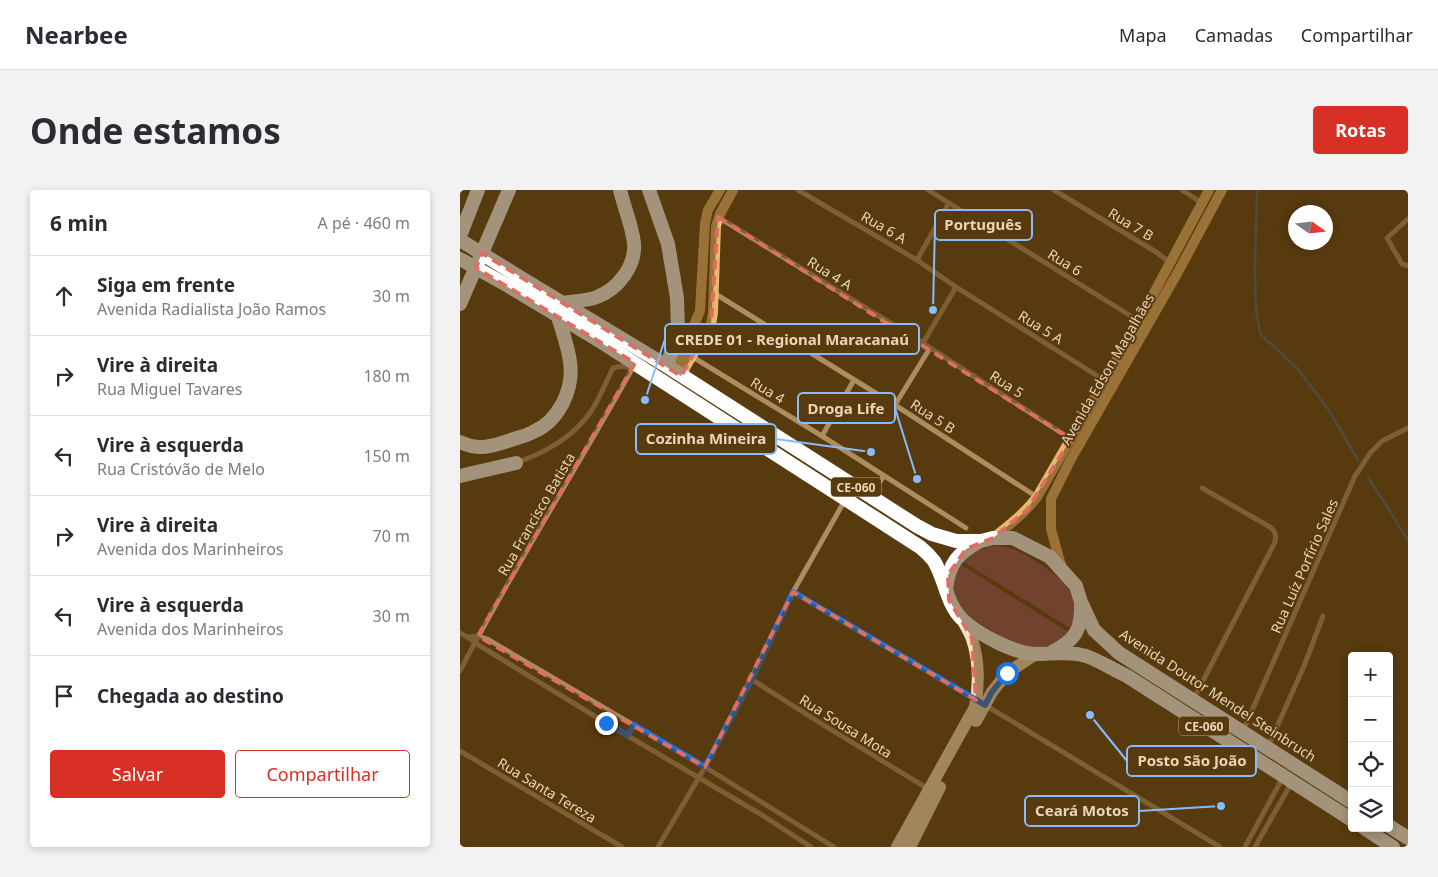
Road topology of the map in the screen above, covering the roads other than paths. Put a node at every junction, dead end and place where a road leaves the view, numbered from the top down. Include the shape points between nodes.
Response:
1 (478, 190) edge
2 (509, 190) edge
3 (620, 190) edge
4 (648, 190) edge
5 (720, 190) edge
6 (733, 190) edge
7 (798, 190) edge
8 (928, 190) edge
9 (1054, 190) edge
10 (1182, 190) edge
11 (1209, 190) edge
12 (1222, 190) edge
13 (949, 203) junction
14 (1202, 203) junction
15 (718, 217) junction
16 (1408, 218) edge
17 (460, 236) edge
18 (460, 240) edge
19 (460, 258) edge
20 (917, 260) junction
21 (1169, 262) junction
22 (1408, 266) edge
23 (1178, 272) junction
24 (514, 282) junction
25 (956, 287) junction
26 (714, 293) junction
27 (460, 304) edge
28 (560, 309) junction
29 (1139, 321) junction
30 (923, 343) junction
31 (930, 348) junction
32 (688, 354) junction
33 (630, 368) junction
34 (669, 368) junction
35 (686, 379) junction
36 (854, 380) junction
37 (1109, 382) junction
38 (676, 390) junction
39 (895, 405) junction
40 (1408, 428) edge
41 (822, 436) junction
42 (1071, 439) junction
43 (460, 442) edge
44 (516, 463) joint
45 (460, 476) edge
46 (883, 477) junction
47 (1202, 488) dead end
48 (870, 496) junction
49 (1036, 497) junction
50 (846, 499) junction
51 (966, 528) dead end
52 (987, 539) junction
53 (1062, 570) junction
54 (946, 589) junction
55 (793, 592) junction
56 (1081, 602) junction
57 (1323, 616) dead end
58 (962, 619) junction
59 (460, 633) edge
60 (478, 636) junction
61 (469, 637) junction
62 (474, 644) junction
63 (1043, 654) junction
64 (460, 671) edge
65 (752, 679) junction
66 (1194, 700) junction
67 (981, 703) junction
68 (634, 725) junction
69 (1243, 732) junction
70 (628, 735) junction
71 (1268, 748) junction
72 (460, 752) edge
73 (705, 767) junction
74 (698, 778) junction
75 (1288, 779) junction
76 (930, 790) junction
77 (1348, 799) edge
78 (767, 806) junction
79 (762, 815) junction
80 (1348, 817) edge
81 (1393, 829) edge
82 (1370, 832) edge
83 (1408, 838) edge
84 (622, 847) edge
85 (658, 847) edge
86 (811, 847) edge
87 (834, 847) edge
88 (897, 847) edge
89 (910, 847) edge
90 (1220, 847) edge
91 (1245, 847) edge
92 (1256, 847) edge
93 (1393, 847) edge

1 - 17 highway
2 - 27 highway
3 - 28 highway via 634,242 627,270 614,287 602,295
4 - 34 highway via 668,244 677,298 678,330
5 - 32 street via 708,210 705,223 699,317
6 - 15 street
7 - 20 street, Rua 6 A
8 - 13 street, Rua 6
9 - 21 street, Rua 7 B
10 - 14 street
11 - 14 street, Avenida Edson Magalhães
12 - 23 street, Avenida Edson Magalhães
13 - 20 street
13 - 29 street, Rua 6
14 - 21 street, Avenida Edson Magalhães
15 - 26 street
15 - 30 street, Rua 4 A
16 - 22 street via 1388,235 1387,240 1402,264
18 - 24 highway, CE-060, bridge
19 - 24 highway, CE-060, bridge
20 - 25 street, Rua 6 A
21 - 23 street
21 - 29 street, Avenida Edson Magalhães
23 - 37 street, Avenida Edson Magalhães
24 - 28 highway, CE-060
25 - 30 street
25 - 37 street, Rua 5 A
26 - 32 street via 710,324
26 - 36 street, Rua 5 B
28 - 34 highway, CE-060
28 - 38 highway, CE-060
28 - 43 highway via 571,373 568,391 555,415 534,432 488,448
29 - 37 street, Avenida Edson Magalhães
30 - 31 street, Rua 4 A
31 - 39 street
31 - 42 street, Rua 5
32 - 34 street
32 - 35 street via 684,371
32 - 41 street, Rua 4
33 - 38 street via 670,392
33 - 44 street via 613,368 593,408 572,433 553,447
33 - 60 street, Rua Francisco Batista via 594,437
34 - 35 highway, CE-060
35 - 48 highway, CE-060
36 - 39 street, Rua 5 B
36 - 41 street
37 - 42 street, Avenida Edson Magalhães
37 - 53 street, Avenida Edson Magalhães via 1051,500 1051,529
38 - 50 highway, CE-060
39 - 49 street, Rua 5 B
40 - 69 street, Rua Luíz Porfírio Sales via 1382,441 1355,476
41 - 46 street, Rua 4
42 - 49 street, Avenida Edson Magalhães
44 - 45 highway
46 - 48 street
46 - 51 street, Rua 4
47 - 66 street via 1270,527 1276,536
48 - 52 highway, CE-060 via 932,534 956,541
49 - 52 street, Avenida Edson Magalhães via 1014,522
50 - 54 highway, CE-060 via 920,547 933,560
50 - 55 street
52 - 53 highway, CE-060 via 1013,538 1050,557
52 - 54 highway via 966,549 956,559 948,575
53 - 56 highway, CE-060 via 1076,586
54 - 58 highway, CE-060 via 949,600
55 - 65 street
55 - 67 street
56 - 63 highway via 1081,621 1076,635 1070,642
56 - 66 highway, Avenida Doutor Mendel Steinbruch / CE-060 via 1094,630 1107,643
57 - 71 street
58 - 63 highway, CE-060 via 1015,651
58 - 67 main road via 972,638
59 - 61 street
60 - 61 street
60 - 62 street, Rua Francisco Batista
60 - 68 street
61 - 62 street
62 - 64 street, Rua Francisco Batista
62 - 70 street
63 - 67 main road via 1007,673
63 - 75 highway, CE-060 via 1086,656 1119,672
65 - 73 street
65 - 76 street, Rua Sousa Mota
66 - 69 highway, Avenida Doutor Mendel Steinbruch / CE-060
67 - 76 main road
67 - 89 main road
67 - 90 street
68 - 70 street
68 - 73 street
69 - 71 highway, Avenida Doutor Mendel Steinbruch / CE-060
70 - 74 street
71 - 77 highway, Avenida Doutor Mendel Steinbruch / CE-060
72 - 84 street, Rua Santa Tereza
73 - 74 street
73 - 78 street
74 - 79 street
74 - 85 street
75 - 80 highway, CE-060
75 - 91 street
75 - 92 street
76 - 88 main road
78 - 79 street
78 - 87 street
79 - 86 street
81 - 83 highway
82 - 93 highway

